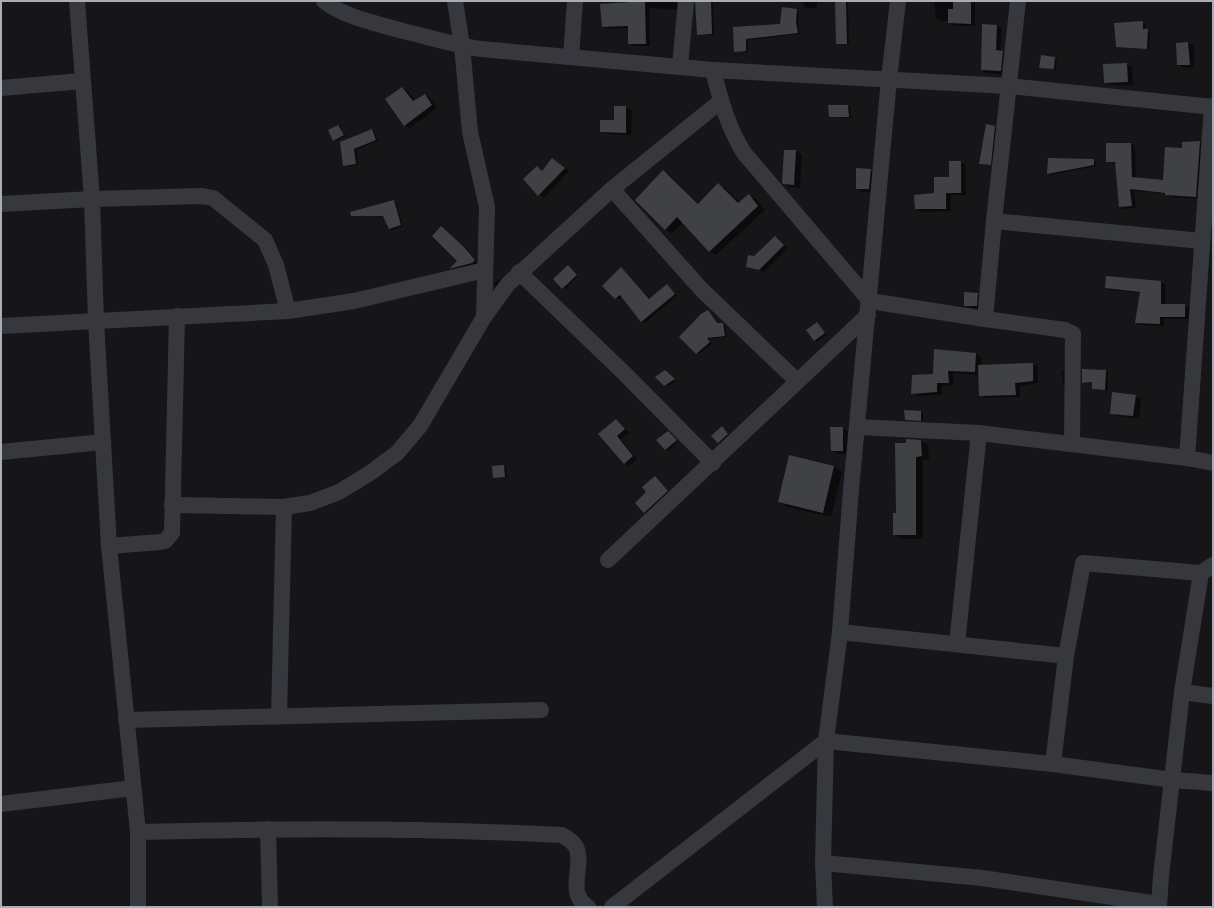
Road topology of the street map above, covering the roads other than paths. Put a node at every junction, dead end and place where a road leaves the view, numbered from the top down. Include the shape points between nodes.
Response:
1 (77, 1) edge
2 (324, 1) edge
3 (455, 1) edge
4 (575, 1) edge
5 (686, 1) edge
6 (898, 1) edge
7 (1018, 1) edge
8 (462, 46) junction
9 (571, 57) junction
10 (680, 66) junction
11 (712, 70) junction
12 (889, 79) junction
13 (82, 81) junction
14 (1009, 86) junction
15 (1, 88) edge
16 (721, 101) junction
17 (1212, 106) edge
18 (612, 189) junction
19 (92, 199) junction
20 (1, 204) edge
21 (994, 221) junction
22 (1202, 241) junction
23 (485, 270) junction
24 (519, 272) junction
25 (1206, 296) edge
26 (869, 308) junction
27 (288, 311) junction
28 (177, 316) junction
29 (484, 317) junction
30 (985, 319) junction
31 (96, 321) junction
32 (1, 326) edge
33 (797, 381) junction
34 (857, 427) junction
35 (979, 433) junction
36 (103, 442) junction
37 (1072, 444) junction
38 (1, 452) edge
39 (1187, 458) junction
40 (713, 462) junction
41 (1213, 463) edge
42 (172, 505) junction
43 (284, 507) junction
44 (109, 546) junction
45 (608, 560) dead end
46 (1207, 569) edge
47 (840, 632) junction
48 (957, 644) junction
49 (1066, 656) junction
50 (1182, 692) junction
51 (1213, 696) edge
52 (541, 710) dead end
53 (279, 716) junction
54 (126, 720) junction
55 (826, 741) junction
56 (1053, 764) junction
57 (1173, 780) junction
58 (1213, 783) edge
59 (133, 788) junction
60 (1, 804) edge
61 (268, 829) junction
62 (138, 832) junction
63 (823, 863) junction
64 (137, 905) edge
65 (1159, 906) edge
66 (270, 907) edge
67 (588, 907) edge
68 (612, 907) edge
69 (825, 907) edge

1 - 13 street
2 - 8 street via 366,20
3 - 8 street
4 - 9 street
5 - 10 street
6 - 12 street
7 - 14 street
8 - 9 street
8 - 23 street via 470,132 487,207
9 - 10 street
10 - 11 street
11 - 12 street
11 - 16 street
12 - 14 street
12 - 26 street
13 - 15 street
13 - 19 street
14 - 17 street
14 - 21 street
16 - 18 street
16 - 26 street via 744,153
17 - 22 street
18 - 24 street
18 - 33 street via 701,289
19 - 20 street
19 - 27 street via 202,196 213,198 265,240 276,265
19 - 31 street
21 - 22 street
21 - 30 street
22 - 25 street
23 - 27 street via 354,301
23 - 29 street
24 - 29 street via 496,298
24 - 40 street
25 - 39 street
26 - 30 street
26 - 33 street
26 - 34 street
27 - 28 street
28 - 31 street
28 - 42 street
29 - 43 street via 420,426 397,453 370,474 339,492 310,503
30 - 37 street via 1065,330 1073,334
31 - 32 street
31 - 36 street
33 - 40 street
34 - 35 street
34 - 47 street
35 - 37 street
35 - 48 street
36 - 38 street
36 - 44 street
37 - 39 street
39 - 41 street
40 - 45 street
42 - 43 street
42 - 44 street via 172,533 165,541
43 - 53 street
44 - 54 street
46 - 49 street via 1083,563
46 - 50 street
47 - 48 street
47 - 55 street
48 - 49 street
49 - 56 street
50 - 51 street
50 - 57 street
52 - 53 street
53 - 54 street
54 - 59 street
55 - 56 street
55 - 63 street
55 - 68 street
56 - 57 street
57 - 58 street
57 - 65 street
59 - 60 street
59 - 62 street
61 - 62 street
61 - 66 street
61 - 67 street via 562,835 570,840 577,851 577,892 580,900
62 - 64 street
63 - 65 street via 982,878
63 - 69 street

